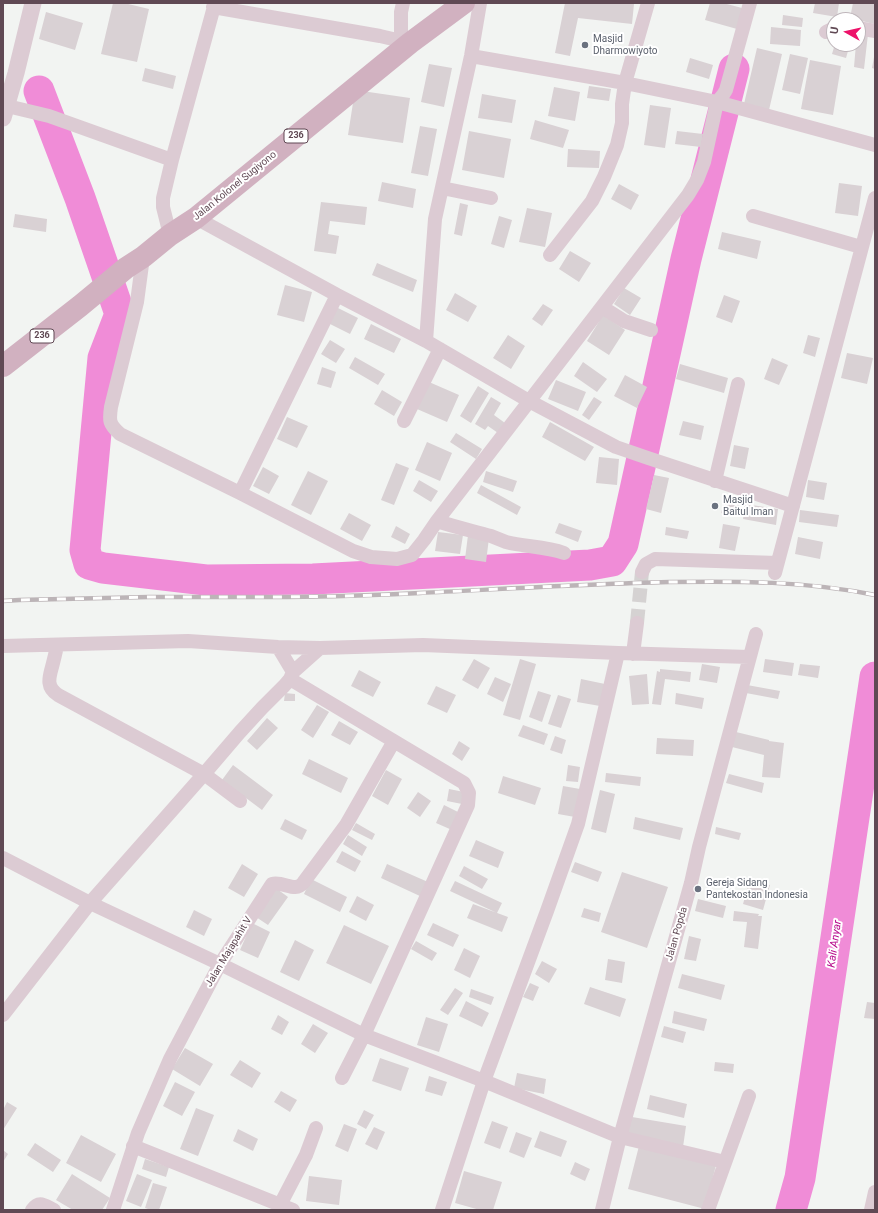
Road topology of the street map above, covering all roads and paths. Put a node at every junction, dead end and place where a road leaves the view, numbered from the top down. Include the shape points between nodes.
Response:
1 (33, 3) edge
2 (403, 3) edge
3 (464, 3) edge
4 (480, 3) edge
5 (648, 3) edge
6 (750, 3) edge
7 (214, 5) edge
8 (406, 42) junction
9 (471, 56) junction
10 (625, 83) junction
11 (720, 103) junction
12 (4, 110) edge
13 (875, 145) edge
14 (172, 160) junction
15 (442, 188) junction
16 (491, 198) dead end
17 (875, 198) edge
18 (752, 216) dead end
19 (196, 218) junction
20 (168, 228) junction
21 (861, 246) junction
22 (550, 255) dead end
23 (134, 262) junction
24 (337, 295) junction
25 (602, 307) junction
26 (651, 330) dead end
27 (426, 341) junction
28 (440, 349) junction
29 (3, 366) edge
30 (738, 384) dead end
31 (529, 401) junction
32 (404, 421) dead end
33 (715, 481) junction
34 (240, 493) junction
35 (793, 506) junction
36 (436, 521) junction
37 (564, 553) dead end
38 (642, 572) tunnel mouth
39 (637, 622) tunnel mouth
40 (756, 634) dead end
41 (57, 645) junction
42 (3, 646) edge
43 (278, 647) junction
44 (320, 648) junction
45 (618, 653) junction
46 (633, 654) junction
47 (749, 657) junction
48 (291, 675) junction
49 (394, 741) junction
50 (204, 774) junction
51 (240, 801) dead end
52 (3, 858) edge
53 (90, 902) junction
54 (220, 964) junction
55 (3, 1015) edge
56 (364, 1035) junction
57 (342, 1078) dead end
58 (484, 1081) junction
59 (749, 1096) dead end
60 (316, 1128) dead end
61 (620, 1137) junction
62 (134, 1146) junction
63 (725, 1162) junction
64 (875, 1192) edge
65 (284, 1208) edge
66 (32, 1210) edge
67 (54, 1210) edge
68 (113, 1210) edge
69 (442, 1210) edge
70 (602, 1210) edge
71 (708, 1210) edge
72 (871, 1210) edge

1 - 12 street
2 - 8 street via 401,12
3 - 8 main road, Jalan Kolonel Sugiyono / 236
4 - 9 street
5 - 10 street
6 - 11 street via 726,90
7 - 8 street
7 - 14 street
8 - 19 main road, Jalan Kolonel Sugiyono / 236
9 - 10 street
9 - 15 street
10 - 11 street
10 - 22 street via 622,123 617,145 604,176 592,201
11 - 13 street
11 - 25 street via 697,180
12 - 14 street via 49,116
14 - 20 street via 163,198
15 - 16 street
15 - 27 street via 433,232
17 - 21 street
18 - 21 street
19 - 20 main road, Jalan Kolonel Sugiyono / 236
19 - 24 street
20 - 23 main road, Jalan Kolonel Sugiyono / 236
21 - 35 street
23 - 29 main road, Jalan Kolonel Sugiyono / 236
23 - 34 street via 138,302 111,407 110,422 120,434
24 - 27 street
24 - 34 street
25 - 26 street via 629,323
25 - 31 street
27 - 28 street
28 - 31 street
28 - 32 street
30 - 33 street
31 - 33 street via 627,451
31 - 36 street
33 - 35 street
34 - 36 street via 353,551 371,557 397,559 412,555
35 - 38 street via 776,568 655,559 646,564
36 - 37 street via 505,542 543,547
39 - 46 street
40 - 47 street, Jalan Popda
41 - 42 street
41 - 43 street via 188,642
41 - 50 street via 49,679 53,692
43 - 44 street
43 - 48 street
44 - 45 street via 423,645
44 - 48 street
45 - 46 street
45 - 58 street via 578,824
46 - 47 street
47 - 61 street, Jalan Popda via 691,883
48 - 49 street
48 - 50 street via 284,686
49 - 54 street, Jalan Majapahit V via 346,825 301,886 298,888 282,883 272,884
49 - 56 street via 464,783 469,793 468,805
50 - 51 street
50 - 53 street
52 - 53 street
53 - 54 street
53 - 55 street
54 - 56 street
54 - 62 street, Jalan Majapahit V via 170,1059
56 - 57 street
56 - 58 street
58 - 61 street
58 - 69 street
59 - 63 street
60 - 65 street
61 - 63 street
61 - 70 street, Jalan Popda
62 - 65 street
62 - 68 street, Jalan Majapahit V
63 - 71 street
64 - 72 street
66 - 67 street via 39,1204

